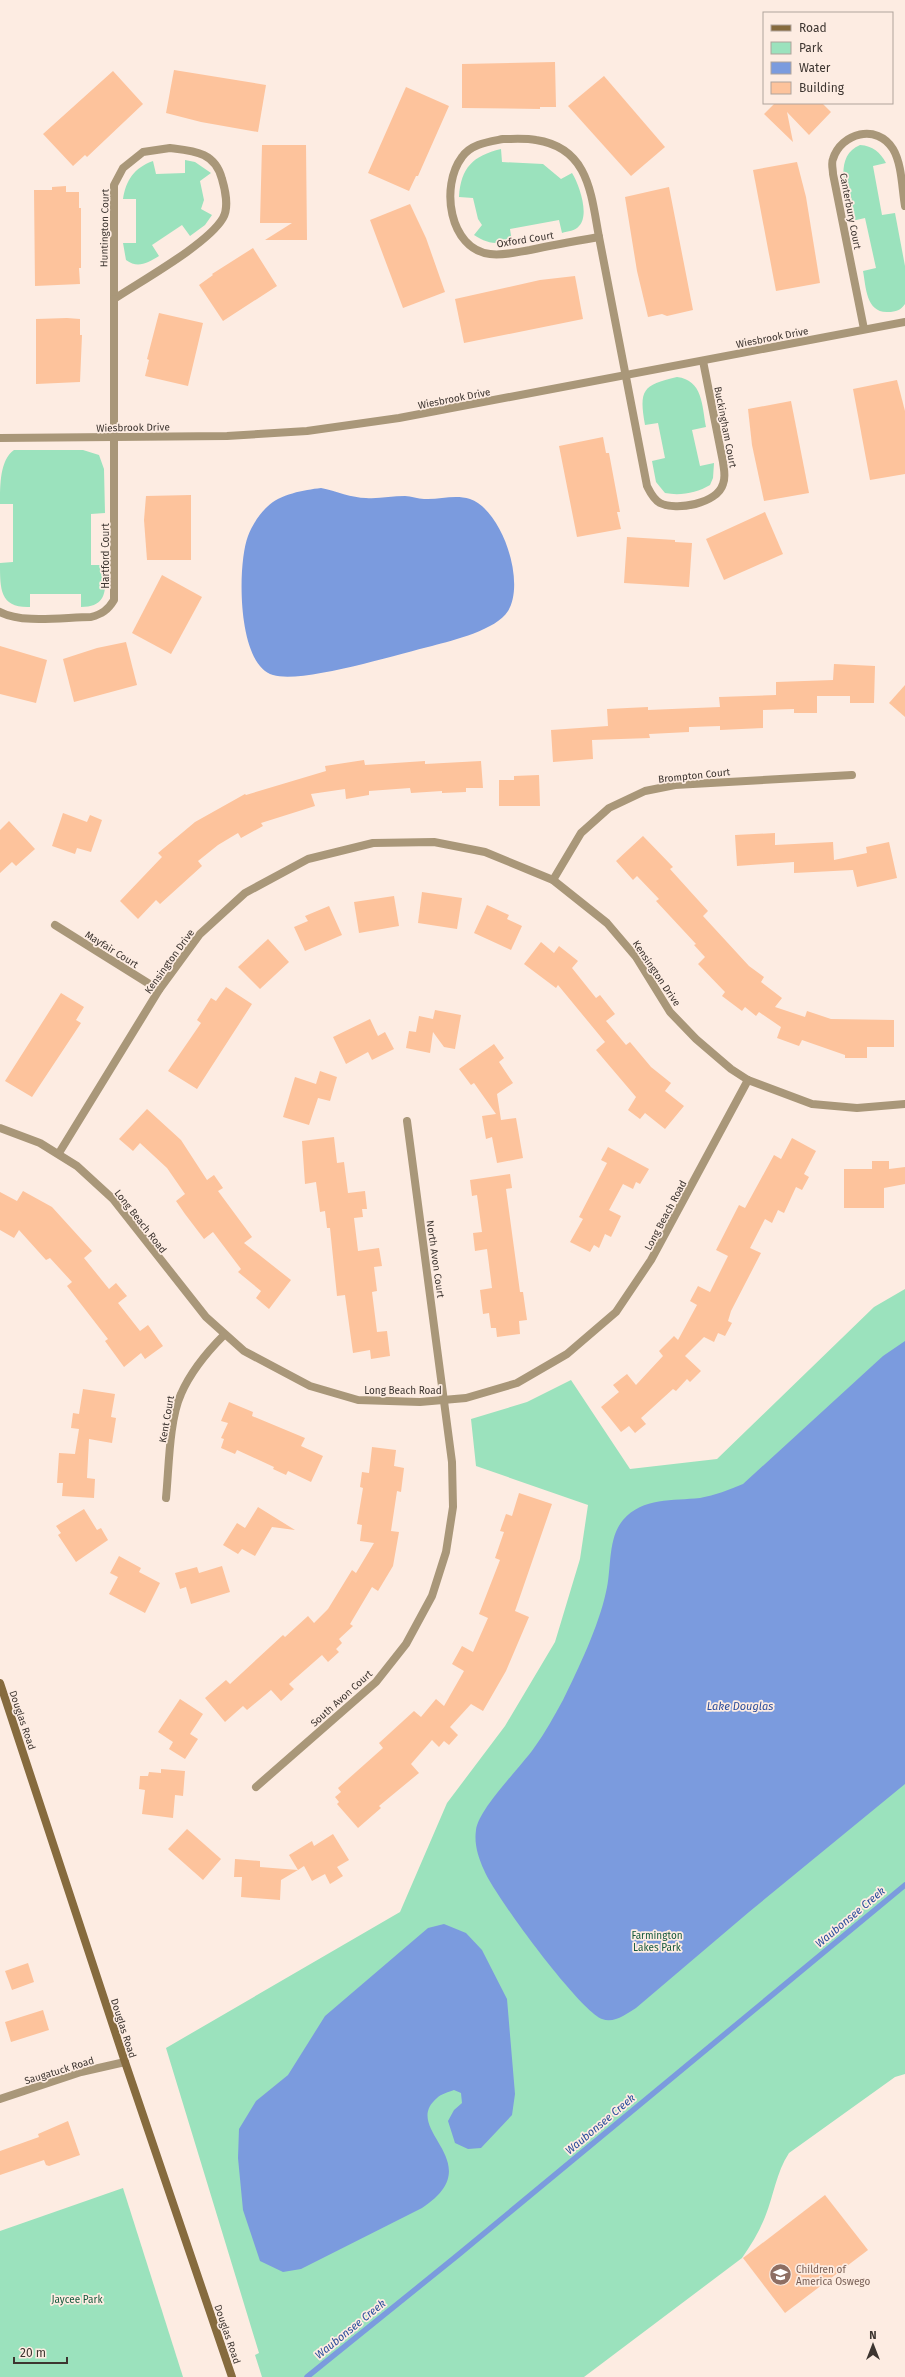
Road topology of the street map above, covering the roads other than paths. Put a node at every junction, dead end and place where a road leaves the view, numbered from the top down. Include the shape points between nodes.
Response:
1 (905, 206) edge
2 (599, 237) junction
3 (114, 300) junction
4 (905, 322) edge
5 (864, 329) junction
6 (704, 360) junction
7 (626, 376) junction
8 (114, 437) junction
9 (0, 438) edge
10 (0, 612) edge
11 (852, 775) dead end
12 (553, 880) junction
13 (55, 925) dead end
14 (159, 990) junction
15 (748, 1080) junction
16 (905, 1104) edge
17 (408, 1121) dead end
18 (0, 1128) edge
19 (59, 1153) junction
20 (224, 1335) junction
21 (445, 1400) junction
22 (166, 1498) dead end
23 (0, 1683) edge
24 (256, 1787) dead end
25 (125, 2062) junction
26 (0, 2099) edge
27 (232, 2377) edge

1 - 5 street, Canterbury Court via 892,149 884,140 872,134 858,134 846,138 832,161 833,174
2 - 2 street, Oxford Court via 589,185 583,169 570,155 554,144 536,140 502,139 480,143 462,156 451,176 450,201 456,225 462,239 474,249 490,254 508,254
2 - 7 street, Oxford Court
3 - 3 street, Huntington Court via 209,236 224,216 226,191 219,166 198,151 170,148 143,152 123,168 114,185
3 - 8 street, Huntington Court
4 - 5 street, Wiesbrook Drive
5 - 6 street, Wiesbrook Drive
6 - 7 street, Wiesbrook Drive
6 - 7 street, Buckingham Court via 725,474 723,485 717,494 693,503 668,505 651,496
7 - 8 street, Wiesbrook Drive via 399,418 307,431 227,436
8 - 9 street, Wiesbrook Drive
8 - 10 street, Hartford Court via 115,590 114,600 109,609 91,617 21,618
11 - 12 street, Brompton Court via 683,784 645,791 609,808 581,833
12 - 14 street, Kensington Drive via 485,852 434,842 373,843 308,859 245,893 200,934
12 - 15 street, Kensington Drive via 607,923 636,957 670,1012 696,1039
13 - 14 street, Mayfair Court
14 - 19 street, Kensington Drive
15 - 16 street, Kensington Drive via 812,1104 857,1108
15 - 21 street, Long Beach Road via 651,1260 616,1312 567,1354 517,1383 466,1398
17 - 21 street, North Avon Court
18 - 19 street, Long Beach Road
19 - 20 street, Long Beach Road via 113,1199 182,1289
20 - 21 street, Long Beach Road via 244,1351 310,1386 358,1400
20 - 22 street, Kent Court via 192,1372 180,1396 174,1422
21 - 24 street, South Avon Court via 452,1462 453,1507 446,1552 432,1596 406,1644 376,1682
23 - 25 street, Douglas Road
25 - 26 street, Saugatuck Road via 81,2072
25 - 27 street, Douglas Road

